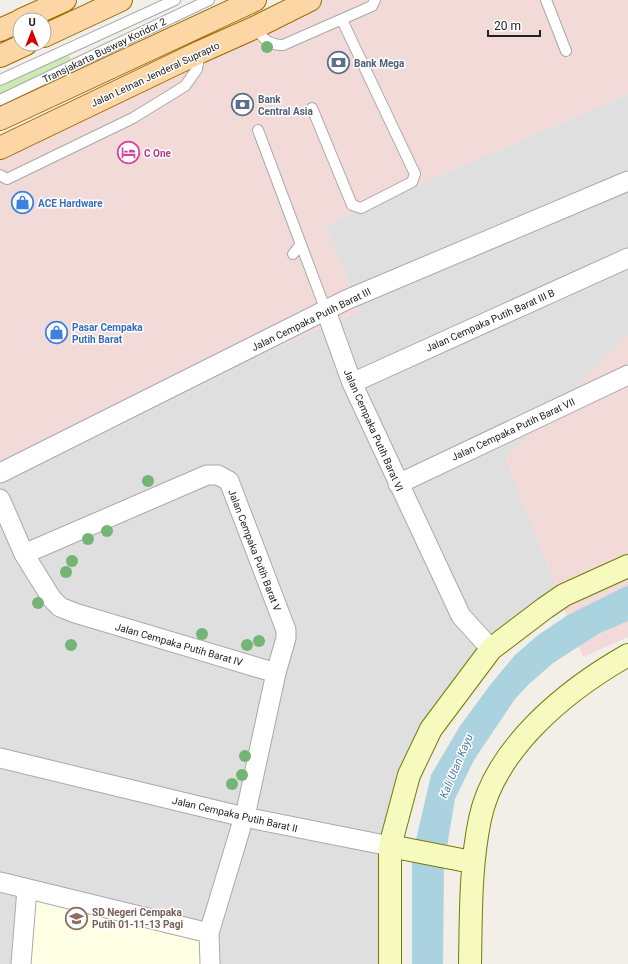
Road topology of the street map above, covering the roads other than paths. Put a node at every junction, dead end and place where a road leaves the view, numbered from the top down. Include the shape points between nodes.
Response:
1 (65, 0) edge
2 (121, 0) edge
3 (175, 0) edge
4 (209, 0) edge
5 (256, 0) edge
6 (375, 0) edge
7 (546, 0) edge
8 (308, 1) edge
9 (39, 12) edge
10 (342, 20) junction
11 (12, 24) edge
12 (256, 27) junction
13 (0, 30) edge
14 (52, 32) edge
15 (12, 50) edge
16 (566, 51) dead end
17 (200, 52) junction
18 (0, 56) edge
19 (0, 80) edge
20 (0, 100) edge
21 (312, 108) dead end
22 (0, 119) edge
23 (258, 130) dead end
24 (0, 148) edge
25 (2, 178) edge
26 (628, 181) edge
27 (301, 244) junction
28 (293, 254) dead end
29 (628, 258) edge
30 (326, 311) junction
31 (628, 375) edge
32 (352, 383) junction
33 (0, 473) edge
34 (398, 484) junction
35 (0, 499) edge
36 (24, 554) junction
37 (628, 566) edge
38 (491, 649) junction
39 (628, 654) edge
40 (276, 673) junction
41 (0, 758) edge
42 (244, 817) junction
43 (395, 847) junction
44 (472, 862) junction
45 (0, 882) edge
46 (27, 889) junction
47 (209, 933) junction
48 (21, 964) edge
49 (210, 964) edge
50 (390, 964) edge
51 (470, 964) edge

1 - 9 main road
2 - 14 main road
3 - 19 lane, Transjakarta Busway Koridor 2
4 - 20 lane, Transjakarta Busway Koridor 2
5 - 22 main road
6 - 10 lane via 372,6
7 - 16 lane
8 - 12 main road, Jalan Letnan Jenderal Suprapto
10 - 12 lane via 283,45 271,45 265,41
10 - 21 lane via 415,174 412,182 361,208 352,206
11 - 13 main road
12 - 17 main road, Jalan Letnan Jenderal Suprapto
15 - 18 main road
17 - 24 main road, Jalan Letnan Jenderal Suprapto
17 - 25 lane via 197,70 185,86 133,118
23 - 27 lane, Jalan Cempaka Putih Barat VI
26 - 30 street, Jalan Cempaka Putih Barat III
27 - 28 lane
27 - 30 lane, Jalan Cempaka Putih Barat VI
29 - 32 street, Jalan Cempaka Putih Barat III B
30 - 32 street, Jalan Cempaka Putih Barat VI
30 - 33 street, Jalan Cempaka Putih Barat III
31 - 34 street, Jalan Cempaka Putih Barat VII
32 - 34 street, Jalan Cempaka Putih Barat VI
34 - 38 street, Jalan Cempaka Putih Barat VI via 461,616
35 - 36 street, Jalan Cempaka Putih Barat IV
36 - 40 street, Jalan Cempaka Putih Barat IV via 52,599 60,607
36 - 40 street, Jalan Cempaka Putih Barat V via 207,474 218,475 229,481 286,630
37 - 38 street via 564,595
38 - 43 street via 431,729 409,775
39 - 44 street via 605,667 569,694 517,745 490,789 480,817
40 - 42 street
41 - 42 street, Jalan Cempaka Putih Barat II
42 - 43 street, Jalan Cempaka Putih Barat II
42 - 47 street
43 - 44 street, Jalan Cempaka Putih Barat II
43 - 50 street
44 - 51 street
45 - 46 street
46 - 47 street
46 - 48 street
47 - 49 street

